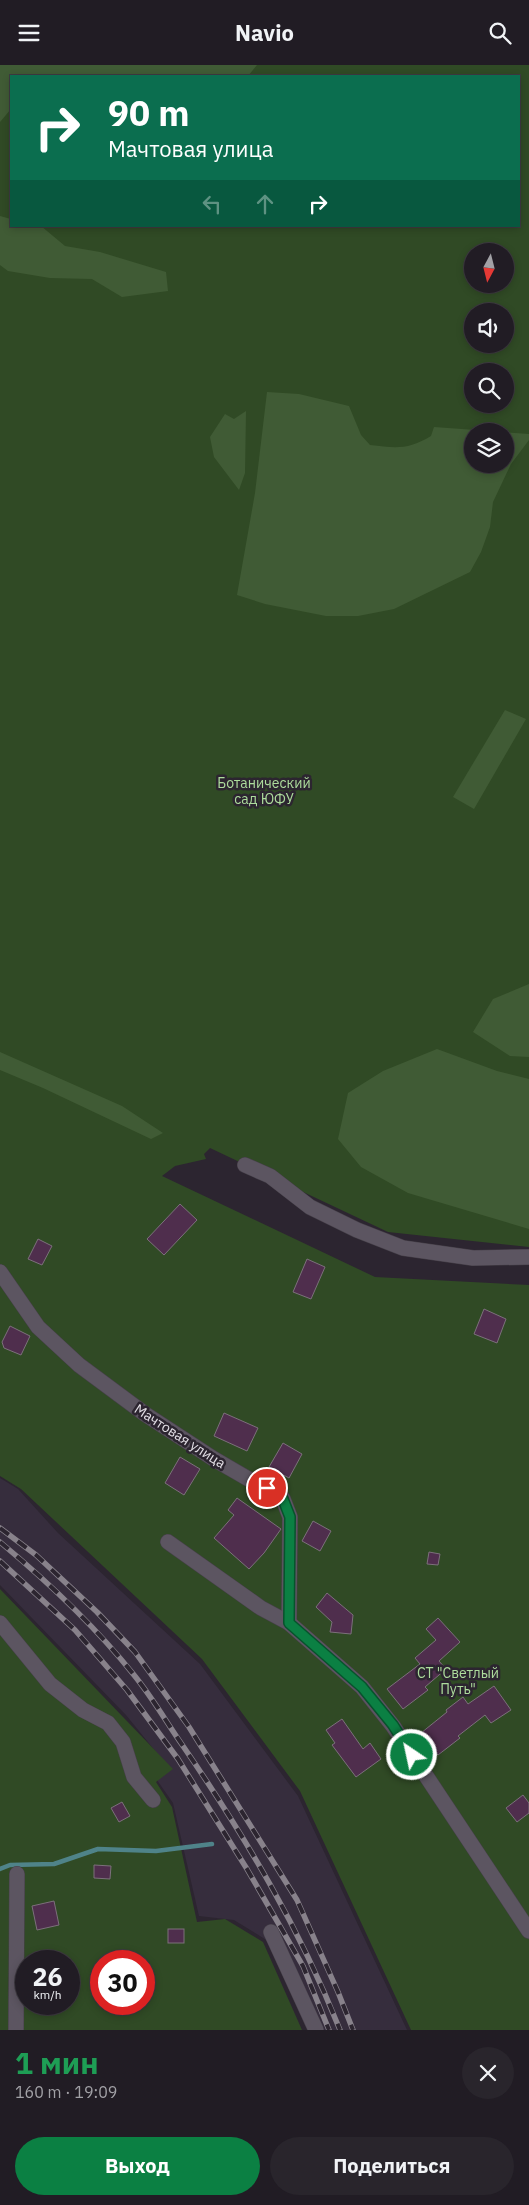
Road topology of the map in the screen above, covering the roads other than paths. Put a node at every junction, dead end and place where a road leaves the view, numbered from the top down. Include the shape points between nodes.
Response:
1 (245, 1165) dead end
2 (529, 1257) edge
3 (0, 1272) edge
4 (168, 1542) dead end
5 (289, 1623) junction
6 (2, 1628) edge
7 (152, 1800) dead end
8 (17, 1874) dead end
9 (529, 1931) edge
10 (271, 1932) dead end
11 (16, 2030) edge
12 (316, 2030) edge

1 - 2 street via 270,1176 310,1207 403,1248 473,1258
3 - 5 street, Мачтовая улица via 38,1327 79,1365 206,1455 283,1499 290,1517
4 - 5 street via 261,1608
5 - 9 street via 362,1687 393,1725
6 - 7 street via 50,1684 83,1710 108,1723 123,1742 134,1777
8 - 11 street
10 - 12 street

